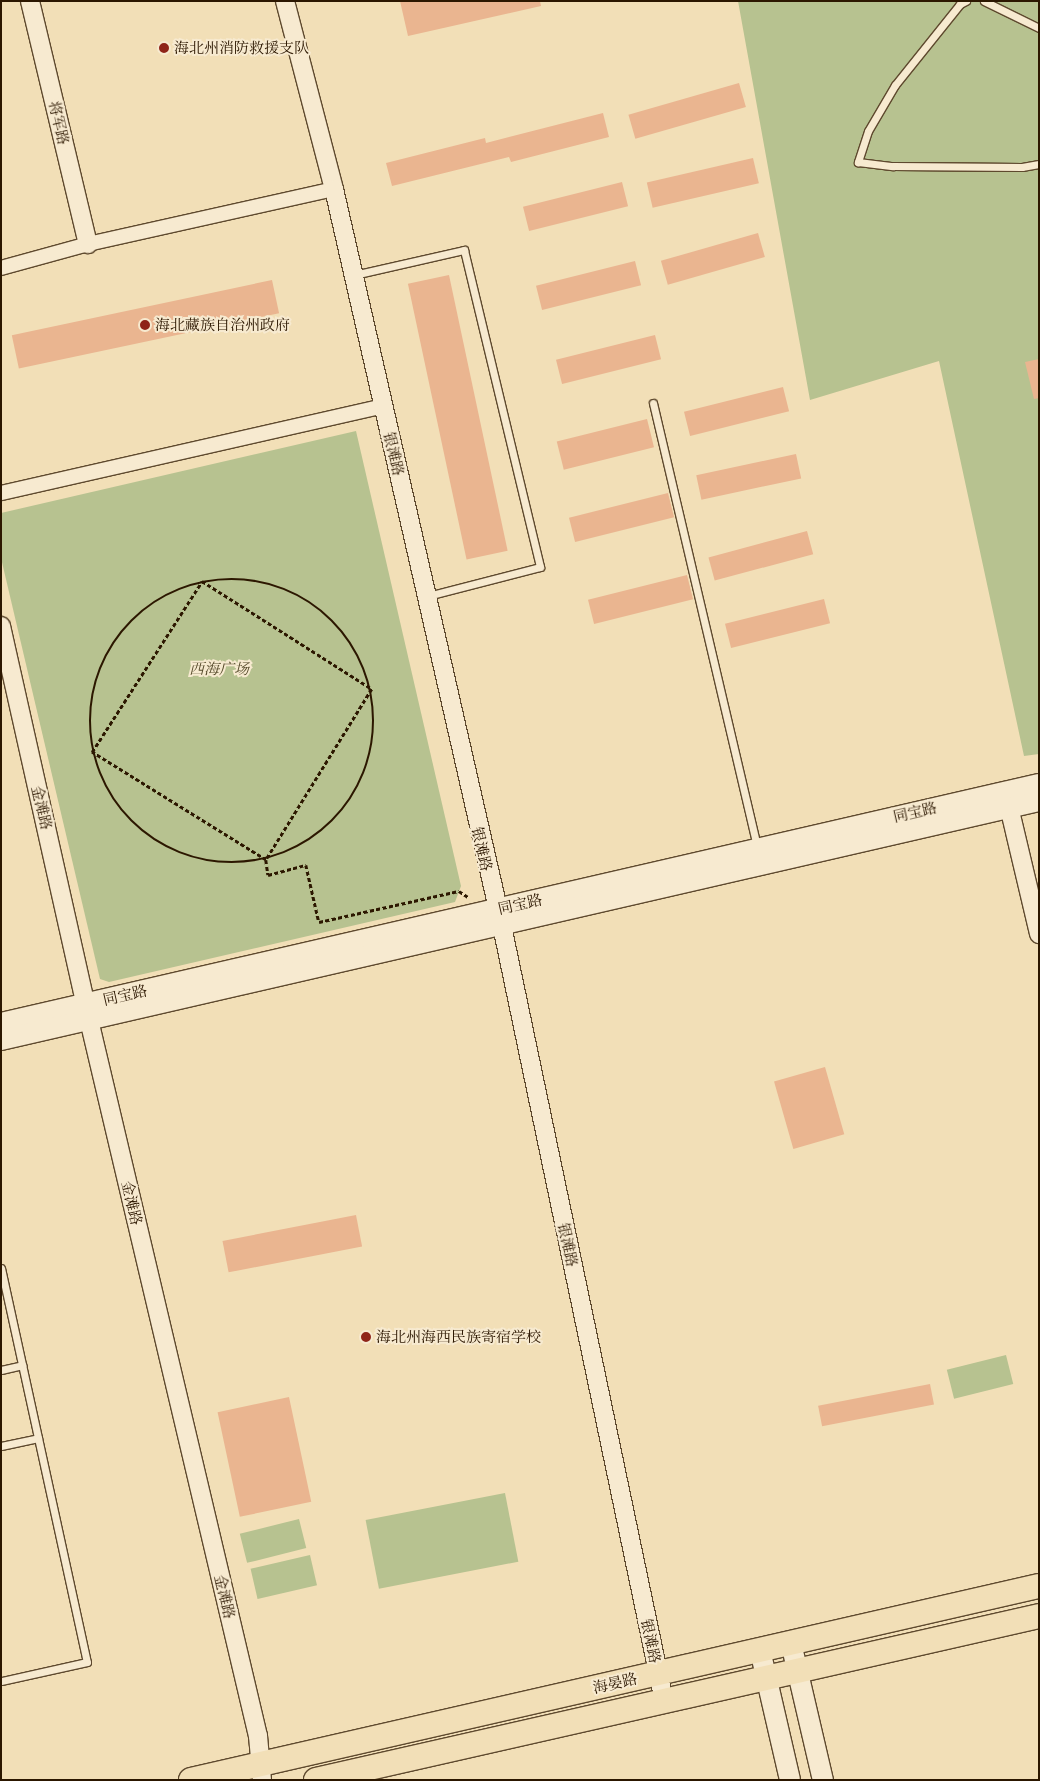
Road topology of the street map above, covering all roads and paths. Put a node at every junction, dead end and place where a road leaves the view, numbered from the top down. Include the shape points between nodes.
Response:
1 (30, 1) edge
2 (285, 1) edge
3 (966, 1) edge
4 (984, 1) edge
5 (1039, 28) edge
6 (1039, 164) edge
7 (334, 189) junction
8 (88, 244) junction
9 (1, 268) edge
10 (353, 275) junction
11 (653, 403) dead end
12 (383, 406) junction
13 (1, 493) edge
14 (202, 581) junction
15 (425, 596) junction
16 (1, 626) edge
17 (372, 689) junction
18 (92, 752) junction
19 (1039, 784) edge
20 (1008, 799) junction
21 (1039, 801) edge
22 (757, 849) junction
23 (266, 860) junction
24 (468, 897) dead end
25 (499, 918) junction
26 (1039, 934) edge
27 (87, 1012) junction
28 (1, 1024) edge
29 (1, 1040) edge
30 (1, 1268) edge
31 (22, 1365) junction
32 (1, 1370) edge
33 (38, 1438) junction
34 (1, 1446) edge
35 (1039, 1586) edge
36 (1039, 1616) edge
37 (791, 1643) junction
38 (760, 1650) junction
39 (798, 1670) junction
40 (658, 1673) junction
41 (766, 1678) junction
42 (1, 1681) edge
43 (664, 1701) junction
44 (261, 1772) edge
45 (191, 1780) edge
46 (316, 1780) edge
47 (790, 1780) edge
48 (823, 1780) edge

1 - 8 street, 将军路
2 - 7 street, 银滩路
3 - 6 lane via 960,4 895,86 868,131 858,162 903,166 1022,167
4 - 5 lane
7 - 8 street
7 - 10 street, 银滩路
8 - 9 street
10 - 12 street, 银滩路
10 - 15 lane via 464,250 540,567
11 - 22 lane
12 - 13 street
12 - 15 street, 银滩路
14 - 17 path
14 - 17 path via 246,578 290,590 327,613 356,648
14 - 18 path
14 - 18 path via 160,597 125,626 110,648 100,664 89,707
15 - 25 street, 银滩路
16 - 27 street, 金滩路
17 - 23 path
17 - 23 path via 375,733 364,776 341,814 307,843
18 - 23 path
18 - 23 path via 108,794 138,829 176,853 212,861
19 - 20 main road, 同宝路
20 - 21 main road, 同宝路
20 - 22 main road, 同宝路
20 - 25 main road, 同宝路
20 - 26 street
22 - 25 main road, 同宝路
23 - 24 path via 268,875 306,865 319,922 459,891
25 - 27 main road, 同宝路
25 - 40 street, 银滩路
27 - 28 main road, 同宝路
27 - 29 main road, 同宝路
27 - 44 street, 金滩路 via 258,1736
30 - 31 lane
31 - 32 lane
31 - 33 lane
33 - 34 lane
33 - 42 lane via 87,1662
35 - 37 highway, 海晏路
36 - 39 highway, 海晏路
37 - 38 highway, 海晏路
37 - 39 main road
38 - 40 highway, 海晏路
38 - 41 main road
39 - 41 highway, 海晏路
39 - 48 main road
40 - 43 street, 银滩路
40 - 44 highway, 海晏路
41 - 43 highway, 海晏路
41 - 47 main road
43 - 46 highway, 海晏路
44 - 45 highway, 海晏路

